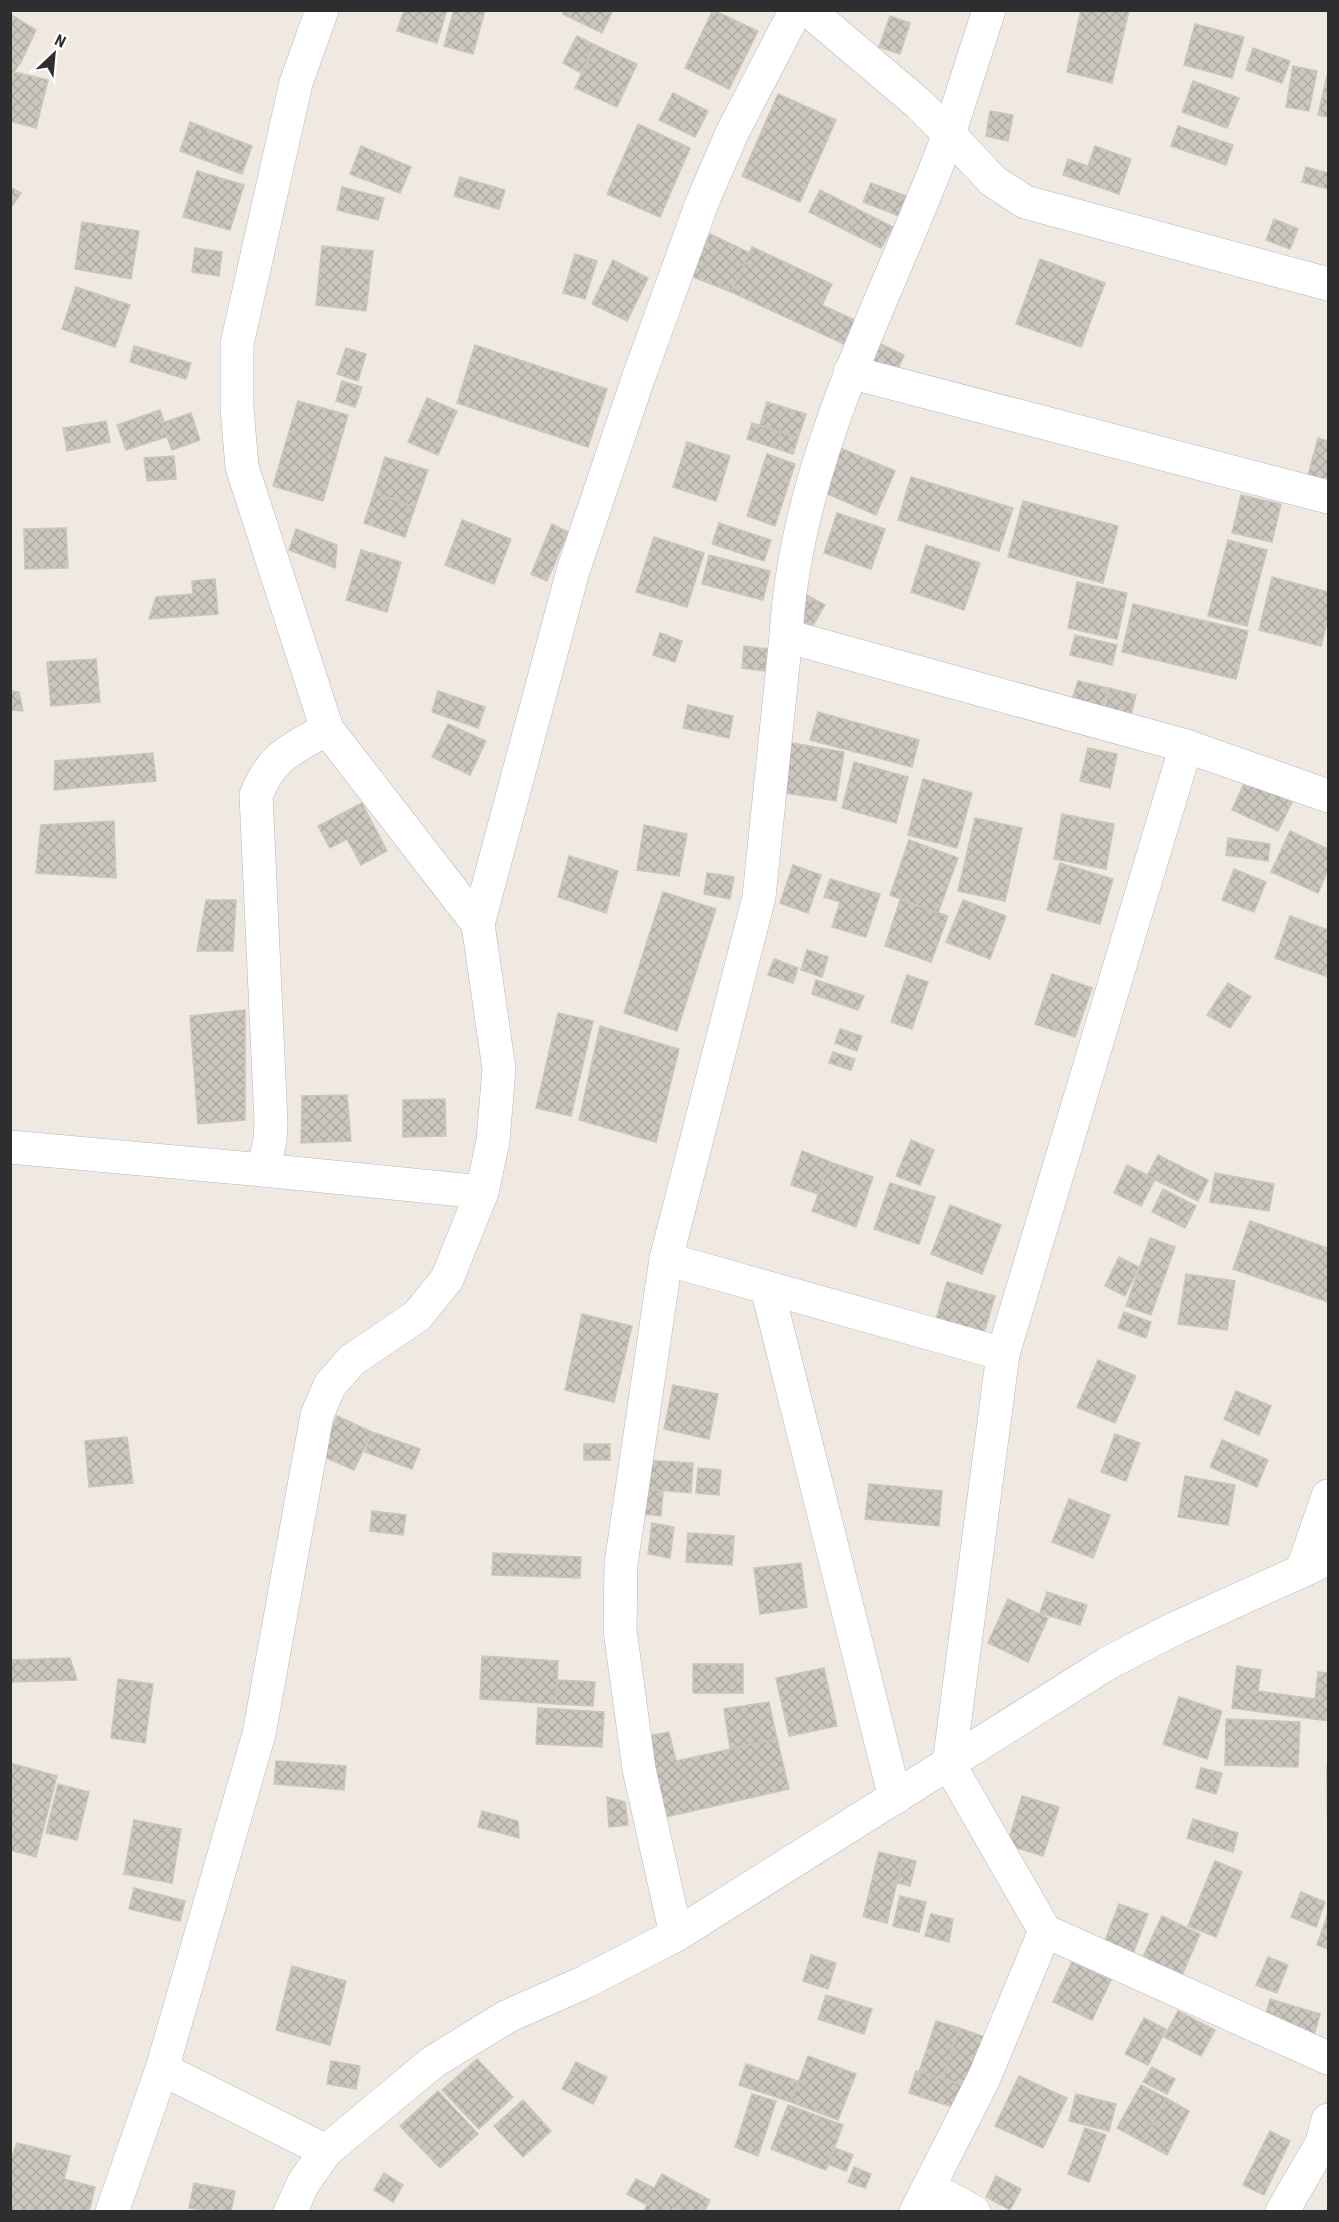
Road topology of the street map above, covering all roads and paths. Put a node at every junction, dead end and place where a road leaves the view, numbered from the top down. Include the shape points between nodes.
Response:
1 (322, 10) edge
2 (796, 10) edge
3 (808, 10) edge
4 (989, 10) edge
5 (949, 134) junction
6 (1329, 284) edge
7 (850, 372) junction
8 (1329, 497) edge
9 (786, 636) junction
10 (327, 729) junction
11 (1186, 746) junction
12 (1329, 796) edge
13 (478, 924) junction
14 (10, 1147) edge
15 (263, 1170) junction
16 (482, 1192) junction
17 (666, 1259) junction
18 (767, 1288) junction
19 (1003, 1354) junction
20 (1329, 1496) edge
21 (1315, 1565) edge
22 (949, 1764) junction
23 (895, 1798) junction
24 (1045, 1932) junction
25 (676, 1935) junction
26 (1329, 2058) edge
27 (162, 2069) junction
28 (1329, 2120) edge
29 (326, 2151) junction
30 (922, 2199) edge
31 (112, 2211) edge
32 (290, 2211) edge
33 (974, 2211) edge
34 (1282, 2211) edge

1 - 10 street via 296,83 237,344 237,408 242,467
2 - 13 street via 732,133 702,203 638,379 573,571
3 - 5 street via 920,104
4 - 5 street
5 - 6 street via 993,181 1025,202
5 - 7 street via 918,217
7 - 8 street
7 - 9 street via 805,512 790,585
9 - 11 street
9 - 17 street via 759,897
10 - 13 street
10 - 15 street via 278,758 266,771 256,795 271,1122
11 - 12 street
11 - 19 street
13 - 16 street via 499,1069 493,1141
14 - 15 street
15 - 16 street
16 - 27 street via 447,1279 417,1316 352,1360 330,1384 317,1416 259,1734
17 - 18 street
17 - 25 street via 621,1564 620,1630 639,1769
18 - 19 street
18 - 23 street
19 - 22 street
20 - 21 street
21 - 22 street via 1108,1663
22 - 23 street
22 - 24 street
23 - 25 street
24 - 26 street
24 - 30 street via 984,2078
25 - 29 street via 506,2018 442,2057
27 - 29 street
27 - 31 street
28 - 34 street via 1322,2143
29 - 32 street
30 - 33 street

